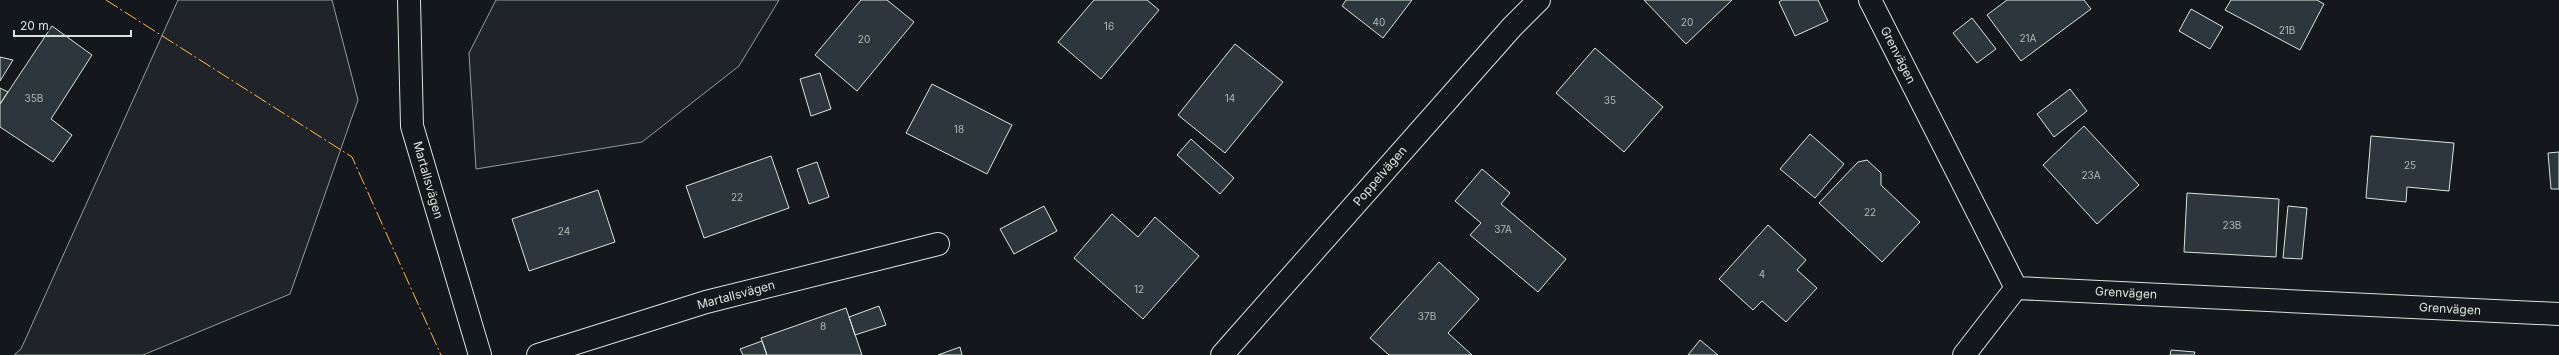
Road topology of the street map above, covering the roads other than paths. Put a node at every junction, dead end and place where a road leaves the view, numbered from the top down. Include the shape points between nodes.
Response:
1 (409, 0) edge
2 (1539, 0) edge
3 (1870, 0) edge
4 (938, 244) dead end
5 (2016, 288) junction
6 (2559, 314) edge
7 (480, 355) edge
8 (538, 355) edge
9 (1222, 355) edge
10 (1964, 355) edge

1 - 7 street, Martallsvägen via 412,126
2 - 9 street, Poppelvägen via 1512,27
3 - 5 street, Grenvägen
4 - 8 street, Martallsvägen via 706,302
5 - 6 street, Grenvägen
5 - 10 street

